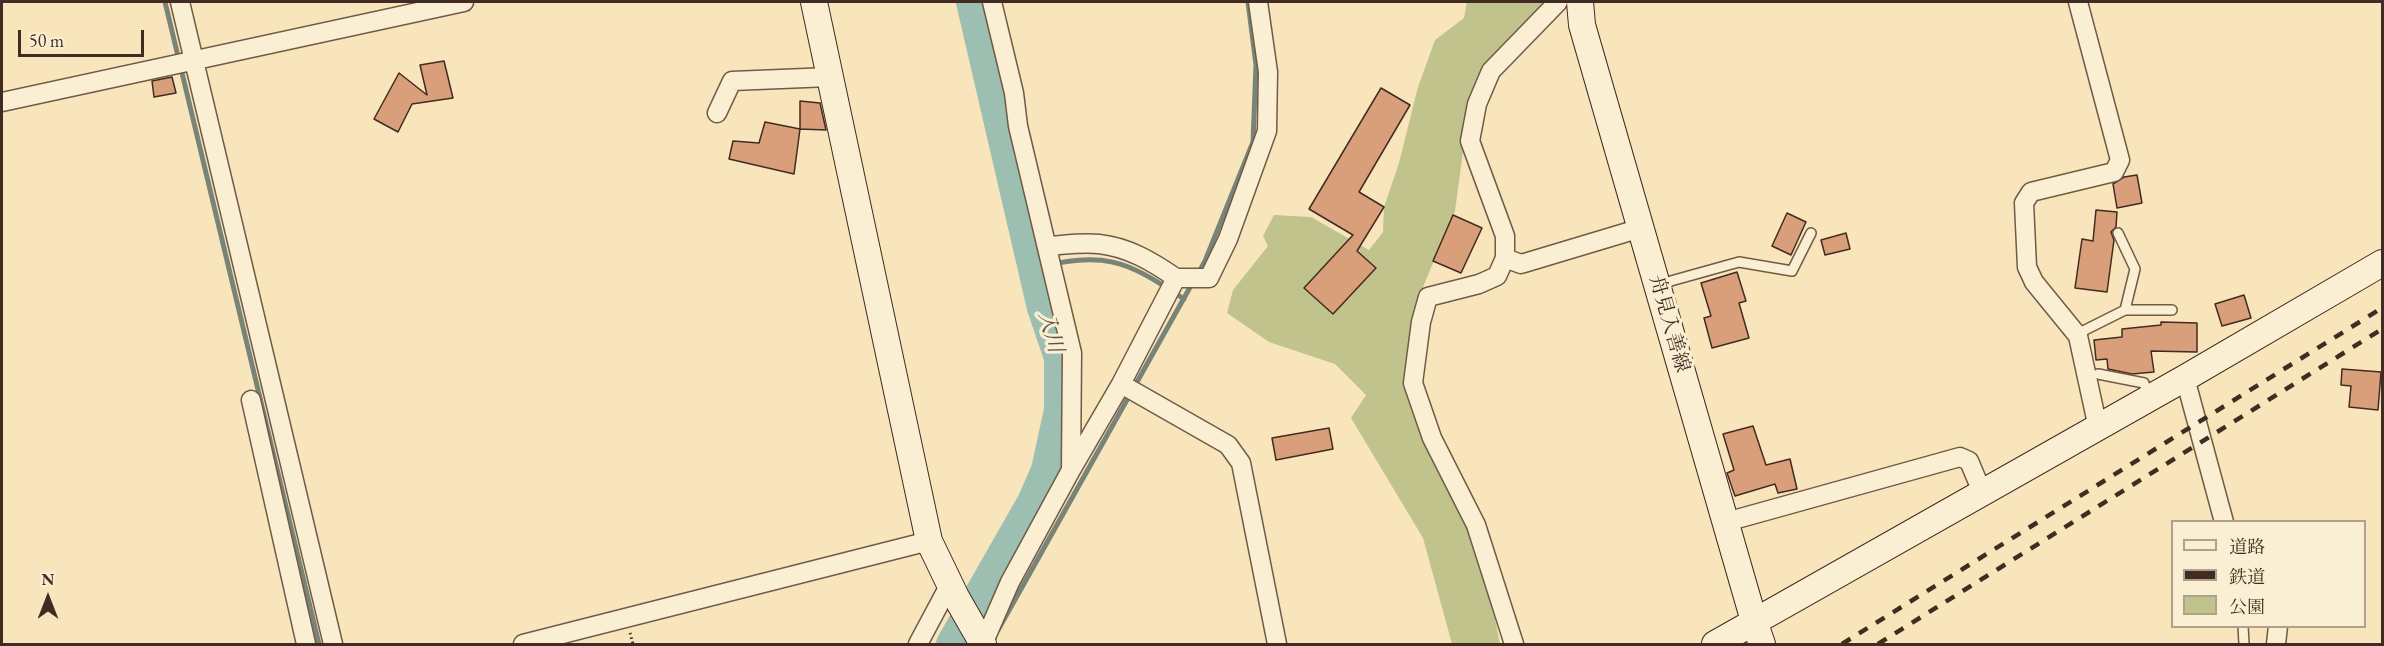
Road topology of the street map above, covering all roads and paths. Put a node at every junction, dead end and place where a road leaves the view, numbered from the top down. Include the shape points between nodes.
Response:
1 (180, 2) edge
2 (464, 2) edge
3 (814, 2) edge
4 (992, 2) edge
5 (1258, 2) edge
6 (1558, 2) edge
7 (1580, 2) edge
8 (2078, 2) edge
9 (194, 60) junction
10 (830, 76) junction
11 (2, 102) edge
12 (717, 113) dead end
13 (1641, 228) junction
14 (1811, 233) dead end
15 (2118, 233) dead end
16 (1047, 246) junction
17 (1506, 258) junction
18 (2382, 263) edge
19 (1176, 278) junction
20 (1657, 284) junction
21 (2125, 310) junction
22 (2172, 310) dead end
23 (2077, 334) junction
24 (2098, 374) dead end
25 (2185, 378) junction
26 (1121, 384) junction
27 (2148, 399) junction
28 (251, 400) dead end
29 (2098, 428) junction
30 (1071, 470) junction
31 (1982, 492) junction
32 (2223, 520) edge
33 (1726, 522) junction
34 (929, 541) junction
35 (953, 591) junction
36 (2243, 628) edge
37 (2278, 628) edge
38 (1758, 633) edge
39 (981, 641) edge
40 (306, 645) edge
41 (333, 645) edge
42 (523, 645) edge
43 (918, 645) edge
44 (1277, 645) edge
45 (1514, 645) edge
46 (1715, 645) edge
47 (2244, 645) edge
48 (2276, 645) edge

1 - 9 street
2 - 9 street
3 - 10 street
4 - 16 street
5 - 19 street via 1268,72 1267,131 1228,239 1209,278
6 - 17 street via 1491,71 1477,104 1470,141 1505,236
7 - 13 street, 舟見入善線 via 1582,25
8 - 23 street via 2120,160 2114,172 2031,192 2024,203 2027,267 2034,282
9 - 11 street
9 - 41 street
10 - 12 street via 732,81
10 - 34 street
13 - 17 street via 1521,264
13 - 20 street, 舟見入善線
14 - 20 lane via 1792,271 1739,262
15 - 21 lane via 2134,269
16 - 19 street via 1099,243 1125,249
16 - 30 street via 1072,353
17 - 45 street via 1497,276 1428,297 1413,382 1432,438 1476,525
18 - 25 street
19 - 26 street
20 - 33 street, 舟見入善線
21 - 22 lane
21 - 23 lane
23 - 29 street
24 - 27 lane via 2144,383
25 - 27 street
25 - 32 street
26 - 30 street
26 - 44 street via 1228,446 1241,463
27 - 29 street
28 - 40 street
29 - 31 street
30 - 39 street
31 - 33 street via 1969,461 1960,457
31 - 38 street
33 - 38 street, 舟見入善線
34 - 35 street
34 - 42 street
35 - 39 street
35 - 43 street
36 - 47 lane
37 - 48 street
38 - 46 street

